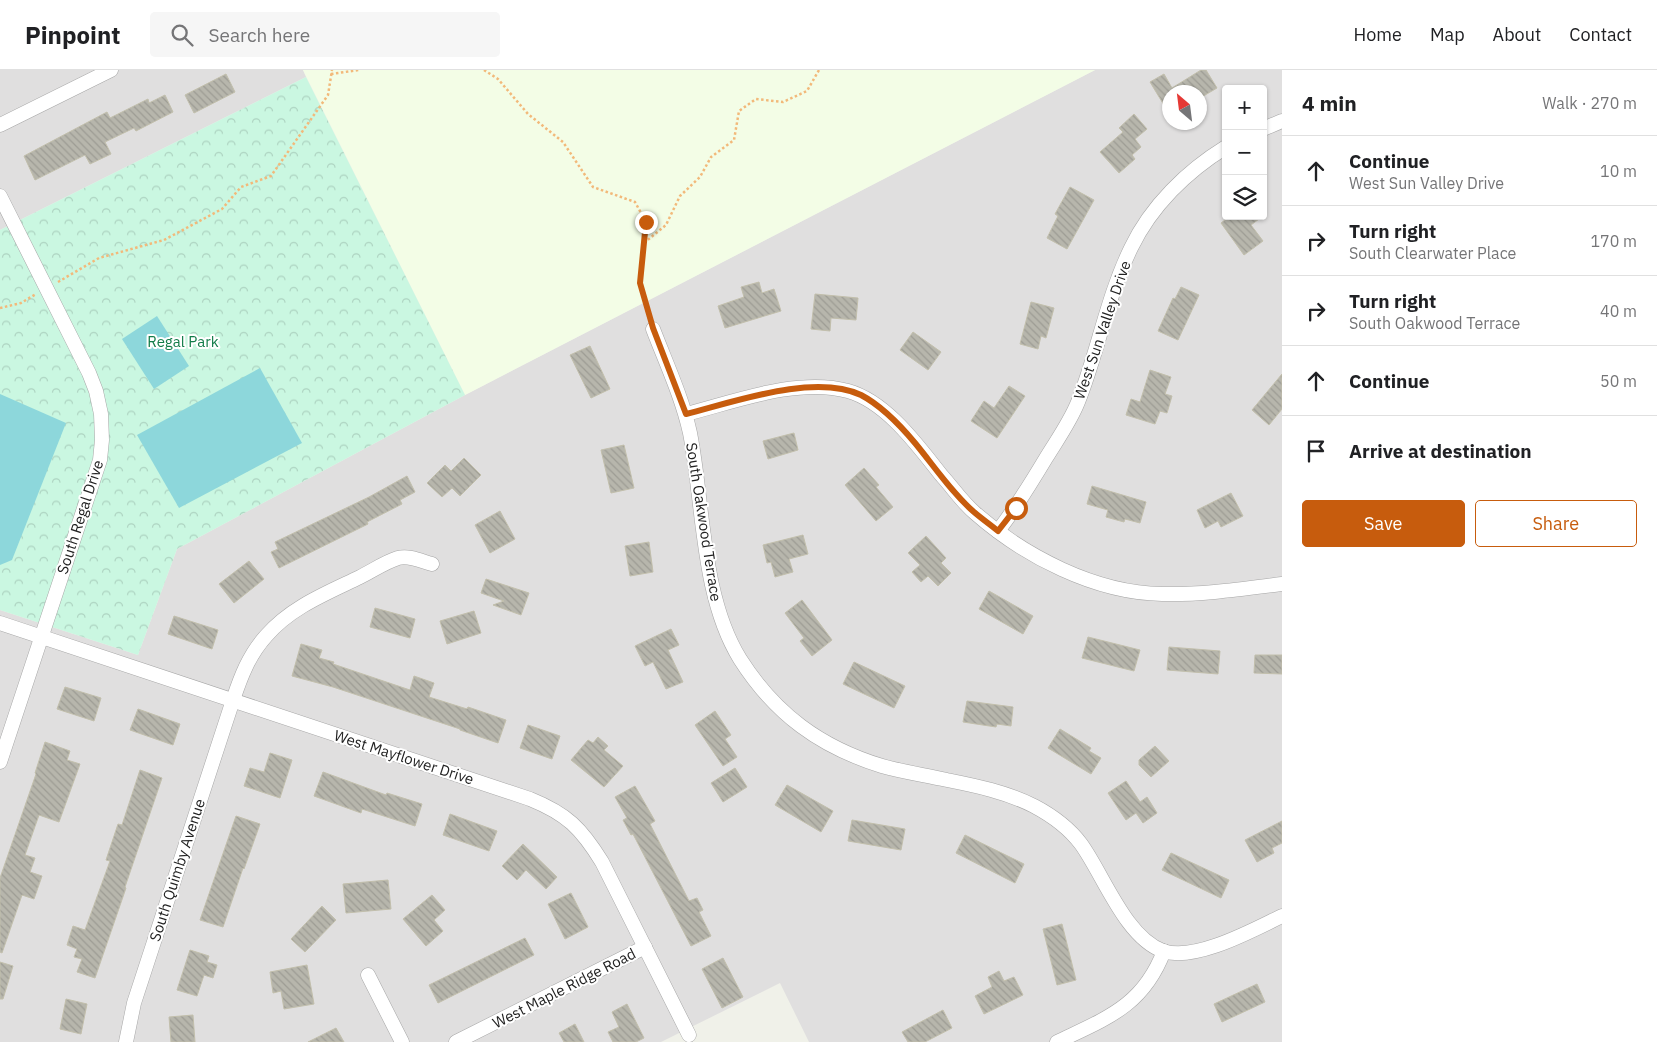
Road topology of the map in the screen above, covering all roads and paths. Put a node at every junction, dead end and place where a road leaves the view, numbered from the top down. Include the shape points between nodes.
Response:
1 (111, 70) edge
2 (359, 70) edge
3 (484, 70) edge
4 (819, 70) edge
5 (332, 72) edge
6 (1282, 122) edge
7 (0, 125) edge
8 (1267, 128) edge
9 (1222, 150) edge
10 (0, 196) edge
11 (644, 243) junction
12 (46, 288) junction
13 (0, 308) edge
14 (653, 328) joint
15 (686, 414) junction
16 (998, 531) junction
17 (432, 564) dead end
18 (1282, 584) edge
19 (0, 623) edge
20 (41, 636) junction
21 (233, 700) junction
22 (0, 762) edge
23 (1282, 916) edge
24 (645, 947) junction
25 (1164, 951) junction
26 (368, 976) dead end
27 (689, 1035) dead end
28 (126, 1042) edge
29 (402, 1042) edge
30 (456, 1042) edge
31 (1058, 1042) edge

1 - 7 street
2 - 5 path
3 - 11 path via 498,78 528,114 563,142 593,187 635,202 646,222
4 - 11 path via 807,91 783,102 756,99 739,111 734,140 711,158 700,176 680,196 666,225
5 - 12 path via 328,95 271,176 241,187 222,209 164,240 99,258
6 - 8 street
9 - 16 street, West Sun Valley Drive via 1180,181 1139,233 1111,299 1077,405 1020,501
10 - 12 street, South Regal Drive
11 - 14 path via 640,283
12 - 13 path via 21,303
12 - 20 street, South Regal Drive via 96,390 102,414 102,440 97,469
14 - 15 street, South Oakwood Terrace
15 - 16 street via 793,388 850,391 875,404 899,424 966,504
15 - 25 street, South Oakwood Terrace via 717,606 739,658 775,704 809,733 855,756 884,766 1007,794 1054,818 1081,844 1135,930
16 - 18 street via 1072,574 1124,590 1160,594 1205,593
17 - 21 street, South Quimby Avenue via 398,558 283,618 253,652
19 - 20 street, West Mayflower Drive
20 - 21 street, West Mayflower Drive
20 - 22 street, South Regal Drive
21 - 24 street, West Mayflower Drive via 530,799 561,814 583,834 602,862
21 - 28 street, South Quimby Avenue via 134,1003
23 - 25 street via 1218,944 1178,953
24 - 27 street, West Mayflower Drive
24 - 30 street, West Maple Ridge Road
25 - 31 street via 1149,982 1123,1008
26 - 29 street

